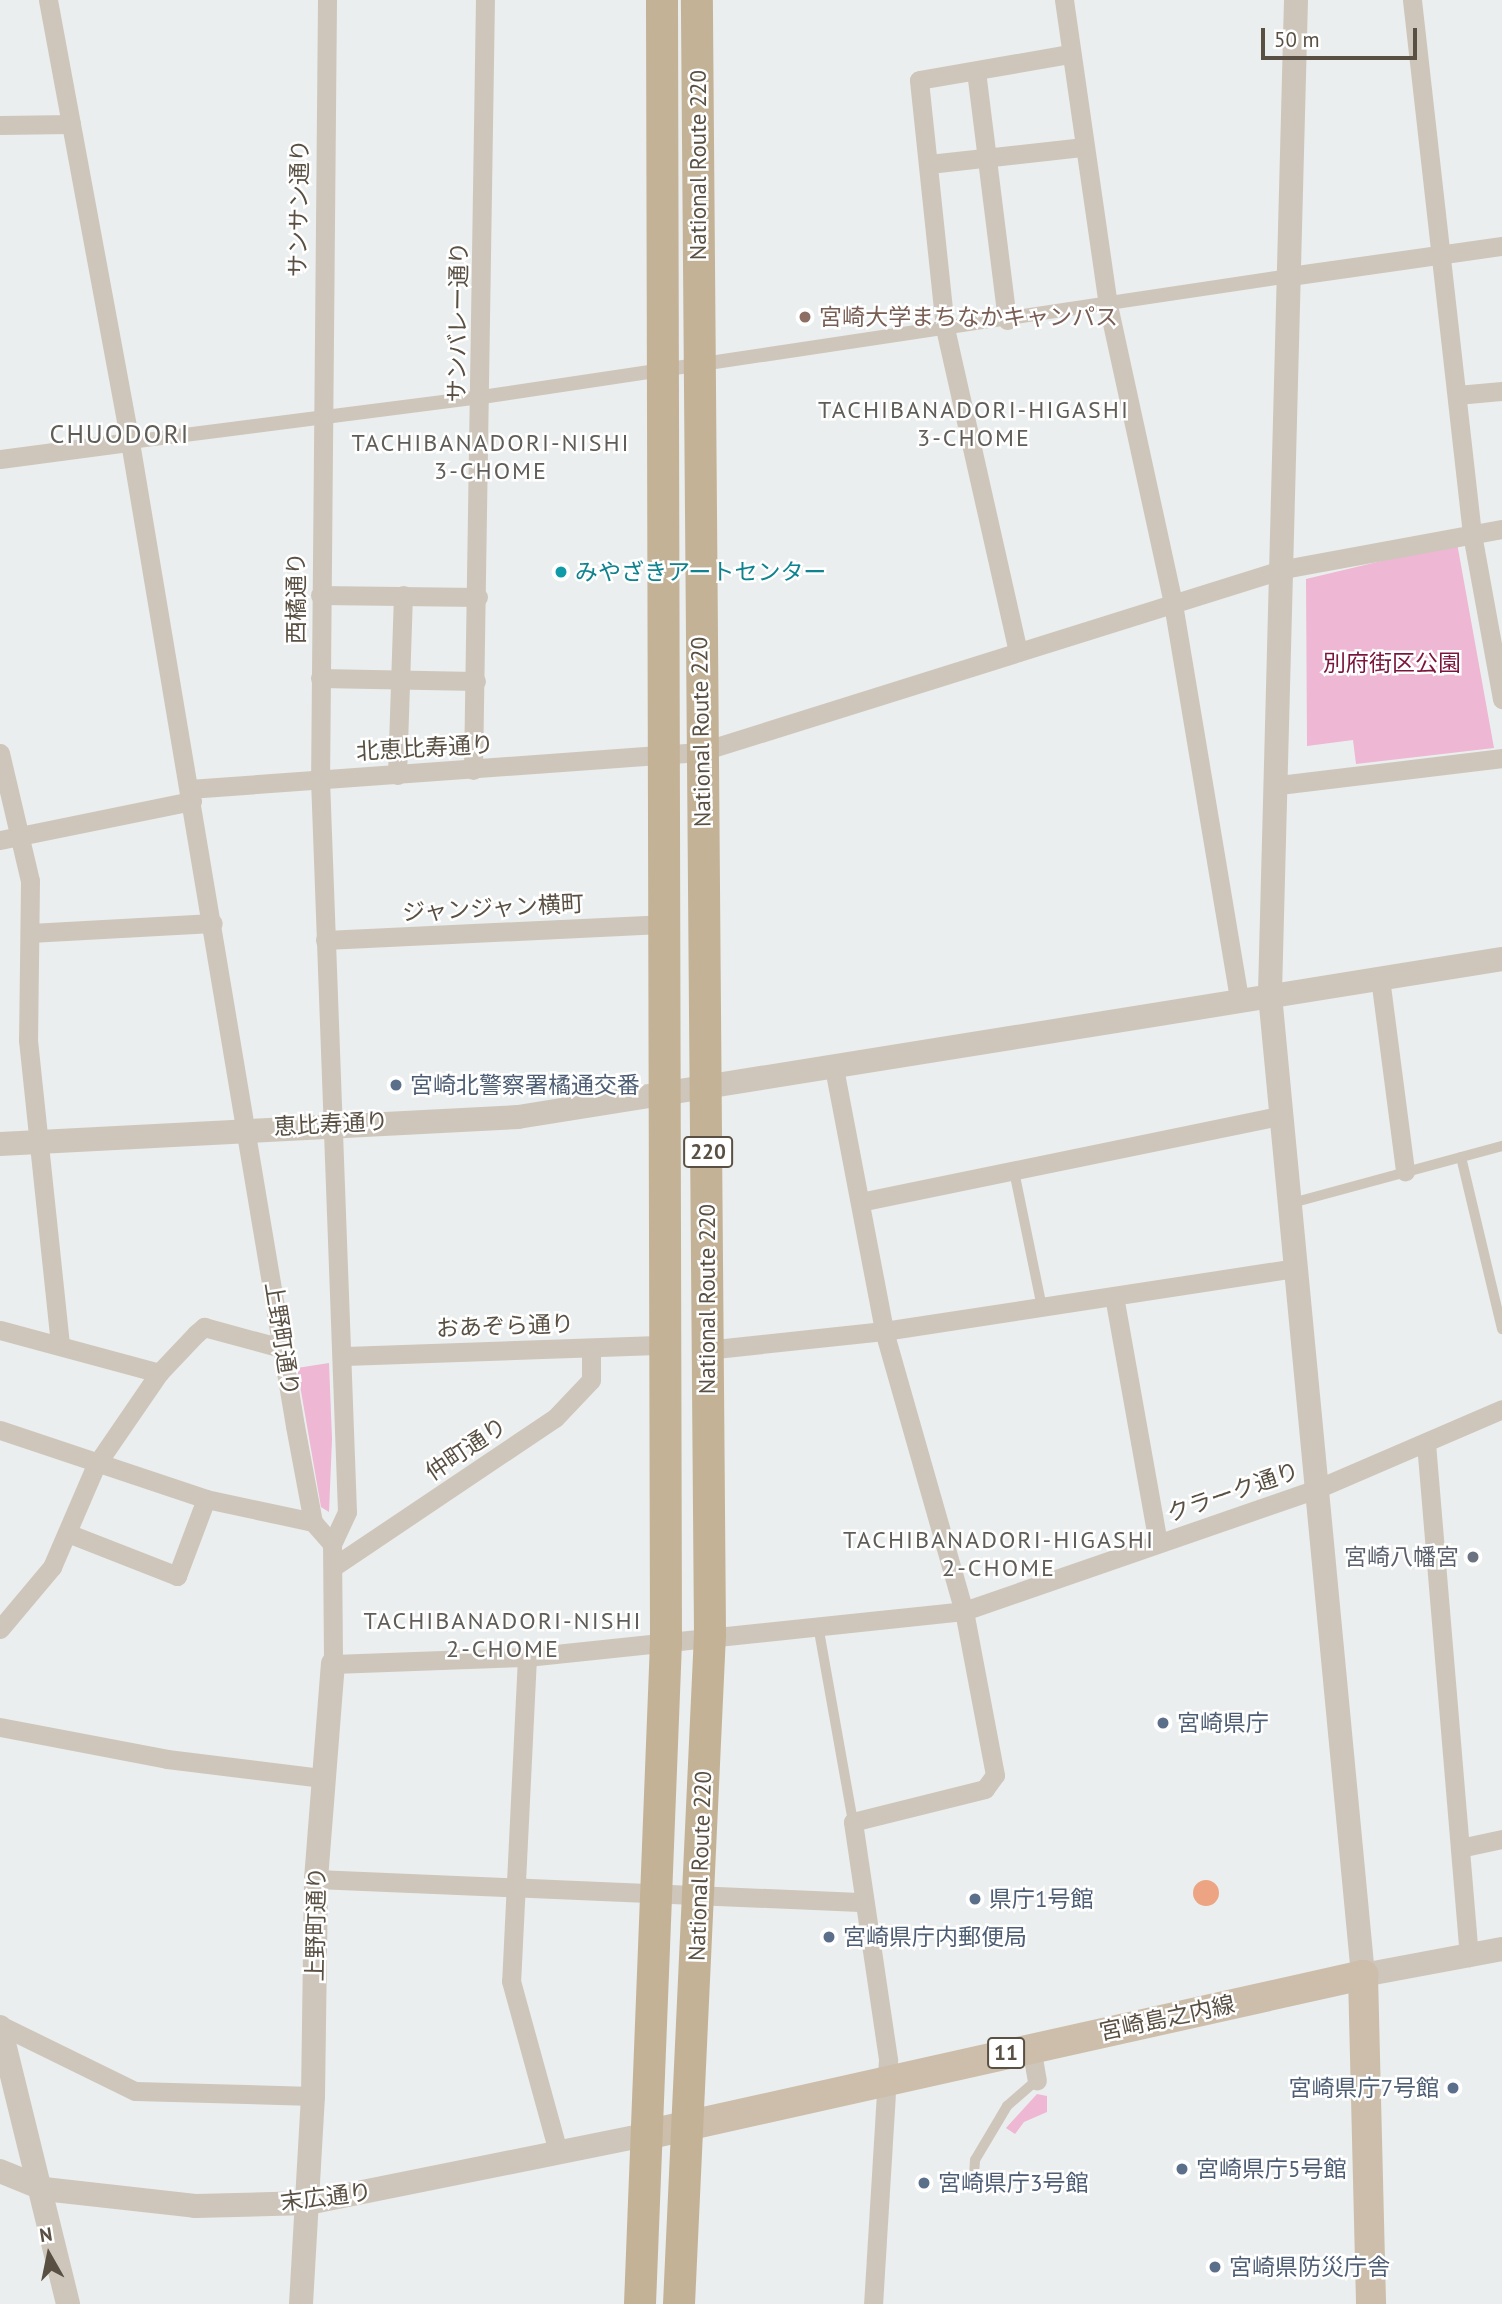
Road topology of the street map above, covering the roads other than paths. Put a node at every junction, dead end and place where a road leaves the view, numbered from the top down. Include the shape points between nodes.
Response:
1 (48, 0) edge
2 (327, 0) edge
3 (485, 0) edge
4 (662, 0) edge
5 (697, 0) edge
6 (1063, 0) edge
7 (1296, 0) edge
8 (1412, 0) edge
9 (1070, 54) junction
10 (976, 71) junction
11 (71, 124) junction
12 (0, 125) edge
13 (1084, 147) junction
14 (986, 157) junction
15 (929, 164) junction
16 (1502, 246) edge
17 (1442, 255) junction
18 (1290, 276) junction
19 (1108, 305) junction
20 (1007, 320) junction
21 (945, 328) junction
22 (699, 363) junction
23 (664, 367) junction
24 (1502, 391) edge
25 (1457, 395) junction
26 (482, 397) junction
27 (321, 417) junction
28 (130, 442) junction
29 (0, 460) edge
30 (1502, 529) edge
31 (1472, 534) junction
32 (1284, 569) junction
33 (320, 595) junction
34 (403, 595) junction
35 (478, 597) junction
36 (1173, 604) junction
37 (1018, 653) junction
38 (1499, 669) edge
39 (320, 678) junction
40 (401, 680) junction
41 (476, 681) junction
42 (1502, 699) edge
43 (700, 752) junction
44 (0, 753) edge
45 (1502, 758) edge
46 (664, 759) junction
47 (473, 770) junction
48 (397, 775) junction
49 (320, 779) junction
50 (1279, 785) junction
51 (190, 795) junction
52 (23, 836) junction
53 (0, 840) edge
54 (213, 923) junction
55 (662, 924) junction
56 (30, 933) junction
57 (325, 940) junction
58 (1502, 959) edge
59 (1380, 978) junction
60 (1270, 995) junction
61 (1239, 999) junction
62 (834, 1068) junction
63 (708, 1088) junction
64 (661, 1094) junction
65 (1280, 1116) junction
66 (331, 1123) junction
67 (248, 1128) junction
68 (38, 1142) junction
69 (0, 1144) edge
70 (1502, 1146) edge
71 (1461, 1157) junction
72 (1014, 1171) junction
73 (1405, 1171) junction
74 (860, 1202) junction
75 (1288, 1204) junction
76 (1296, 1268) junction
77 (1114, 1296) junction
78 (1042, 1307) junction
79 (1502, 1329) edge
80 (0, 1330) edge
81 (884, 1331) junction
82 (60, 1344) junction
83 (665, 1345) junction
84 (592, 1348) junction
85 (285, 1349) junction
86 (706, 1350) junction
87 (345, 1356) junction
88 (159, 1373) junction
89 (1502, 1409) edge
90 (0, 1430) edge
91 (1426, 1443) junction
92 (96, 1465) junction
93 (1319, 1488) junction
94 (206, 1499) junction
95 (313, 1522) junction
96 (70, 1534) junction
97 (332, 1544) junction
98 (1158, 1544) junction
99 (333, 1567) junction
100 (964, 1611) junction
101 (0, 1629) edge
102 (819, 1631) junction
103 (710, 1634) junction
104 (666, 1642) junction
105 (527, 1657) junction
106 (333, 1664) junction
107 (0, 1727) edge
108 (321, 1778) junction
109 (853, 1822) junction
110 (1502, 1839) edge
111 (1460, 1849) junction
112 (316, 1879) junction
113 (518, 1886) junction
114 (661, 1891) junction
115 (698, 1898) junction
116 (860, 1902) junction
117 (1502, 1949) edge
118 (1469, 1957) junction
119 (1363, 1975) junction
120 (0, 2026) edge
121 (1031, 2047) junction
122 (1037, 2080) joint
123 (882, 2085) junction
124 (313, 2096) junction
125 (692, 2123) junction
126 (650, 2134) junction
127 (558, 2152) junction
128 (0, 2171) edge
129 (974, 2175) dead end
130 (44, 2189) junction
131 (308, 2203) junction
132 (68, 2304) edge
133 (301, 2304) edge
134 (640, 2304) edge
135 (679, 2304) edge
136 (873, 2304) edge
137 (1371, 2304) edge

1 - 11 street, 上野町通り
2 - 27 street, サンサン通り
3 - 26 street, サンバレー通り
4 - 23 highway, National Route 220 / 220
5 - 22 highway, National Route 220 / 220
6 - 9 street
7 - 18 street
8 - 17 street
9 - 10 street
9 - 13 street
10 - 14 street
10 - 15 street via 919,80
11 - 12 street
11 - 28 street, 上野町通り
13 - 14 street
13 - 19 street
14 - 15 street
14 - 20 street
15 - 21 street
16 - 17 street
17 - 18 street
17 - 25 street
18 - 19 street
18 - 32 street
19 - 20 street
19 - 36 street
20 - 21 street
21 - 22 street
21 - 37 street
22 - 23 street
22 - 43 highway, National Route 220 / 220
23 - 26 street
23 - 46 highway, National Route 220 / 220
24 - 25 street
25 - 31 street
26 - 27 street
26 - 35 street, サンバレー通り
27 - 28 street
27 - 33 street, 西橘通り
28 - 29 street
28 - 51 street, 上野町通り
30 - 31 street, 北恵比寿通り
31 - 32 street, 北恵比寿通り
31 - 38 street
32 - 36 street, 北恵比寿通り
32 - 50 street
33 - 34 street
33 - 39 street, 西橘通り
34 - 35 street
34 - 40 street
35 - 41 street, サンバレー通り
36 - 37 street, 北恵比寿通り
36 - 61 street
37 - 43 street, 北恵比寿通り
38 - 42 street
39 - 40 street
39 - 49 street, 西橘通り
40 - 41 street
40 - 48 street
41 - 47 street, サンバレー通り
43 - 46 street, 北恵比寿通り
43 - 63 highway, National Route 220 / 220
44 - 52 street
45 - 50 street
46 - 47 street, 北恵比寿通り
46 - 55 highway, National Route 220 / 220
47 - 48 street, 北恵比寿通り
48 - 49 street, 北恵比寿通り
49 - 51 street, 北恵比寿通り
49 - 57 street, 西橘通り
50 - 60 street
51 - 52 street, 北恵比寿通り
51 - 54 street, 上野町通り
52 - 53 street, 北恵比寿通り
52 - 56 street
54 - 56 street
54 - 67 street, 上野町通り
55 - 57 street, ジャンジャン横町
55 - 64 highway, National Route 220 / 220
56 - 68 street via 29,1040
57 - 66 street, 上野町通り
58 - 59 street, 恵比寿通り
59 - 60 street, 恵比寿通り
59 - 73 street
60 - 61 street, 恵比寿通り
60 - 65 street
61 - 62 street, 恵比寿通り
62 - 63 street, 恵比寿通り
62 - 74 street
63 - 64 street, 恵比寿通り
63 - 86 highway, National Route 220 / 220
64 - 66 street, 恵比寿通り via 518,1117
64 - 83 highway, National Route 220 / 220
65 - 72 street
65 - 75 street
66 - 67 street, 恵比寿通り
66 - 87 street, 上野町通り
67 - 68 street, 恵比寿通り
67 - 85 street, 上野町通り
68 - 69 street, 恵比寿通り
68 - 82 street
70 - 71 lane
71 - 73 lane
71 - 79 lane
72 - 74 street
72 - 78 lane
73 - 75 lane
74 - 81 street
75 - 76 street
76 - 77 street
76 - 93 street
77 - 78 street
77 - 98 street
78 - 81 street
80 - 82 street
81 - 86 street
81 - 100 street
82 - 88 street
83 - 84 street, おあぞら通り
83 - 104 highway, National Route 220 / 220
84 - 87 street, おあぞら通り
84 - 99 street, 仲町通り via 591,1380 555,1418
85 - 88 street via 204,1328
85 - 95 street, 上野町通り
86 - 103 highway, National Route 220 / 220
87 - 97 street, 上野町通り via 347,1512
88 - 92 street
89 - 91 street, クラーク通り
90 - 92 street
91 - 93 street, クラーク通り
91 - 111 street
92 - 94 street
92 - 96 street
93 - 98 street, クラーク通り
93 - 119 street
94 - 95 street
94 - 96 street via 177,1576
95 - 97 street
96 - 101 street
97 - 99 street, 上野町通り
98 - 100 street, クラーク通り
99 - 106 street, 上野町通り
100 - 102 street, クラーク通り
100 - 109 street via 993,1783
102 - 103 street, クラーク通り
102 - 109 lane
103 - 104 street, クラーク通り
103 - 115 highway, National Route 220 / 220
104 - 105 street, クラーク通り
104 - 114 highway, National Route 220 / 220
105 - 106 street, クラーク通り
105 - 113 street
106 - 108 street, 上野町通り
107 - 108 street via 167,1759
108 - 112 street, 上野町通り
109 - 116 street
110 - 111 street
111 - 118 street
112 - 113 street
112 - 124 street, 上野町通り
113 - 114 street
113 - 127 street via 511,1981
114 - 115 street
114 - 126 highway, National Route 220 / 220
115 - 116 street
115 - 125 highway, National Route 220 / 220
116 - 123 street via 888,2060
117 - 118 street
118 - 119 street
119 - 121 main road, 宮崎島之内線 / 11
119 - 137 main road
120 - 124 street via 135,2091
120 - 130 street
121 - 122 street
121 - 123 main road, 宮崎島之内線 / 11
122 - 129 lane via 1007,2106 975,2160
123 - 125 main road, 宮崎島之内線 / 11
123 - 136 street
124 - 131 street, 上野町通り
125 - 126 main road, 宮崎島之内線 / 11
125 - 135 highway, National Route 220 / 220
126 - 127 street, 末広通り
126 - 134 highway, National Route 220 / 220
127 - 131 street, 末広通り
128 - 130 street, 末広通り
130 - 131 street, 末広通り via 195,2206
130 - 132 street
131 - 133 street, 上野町通り

